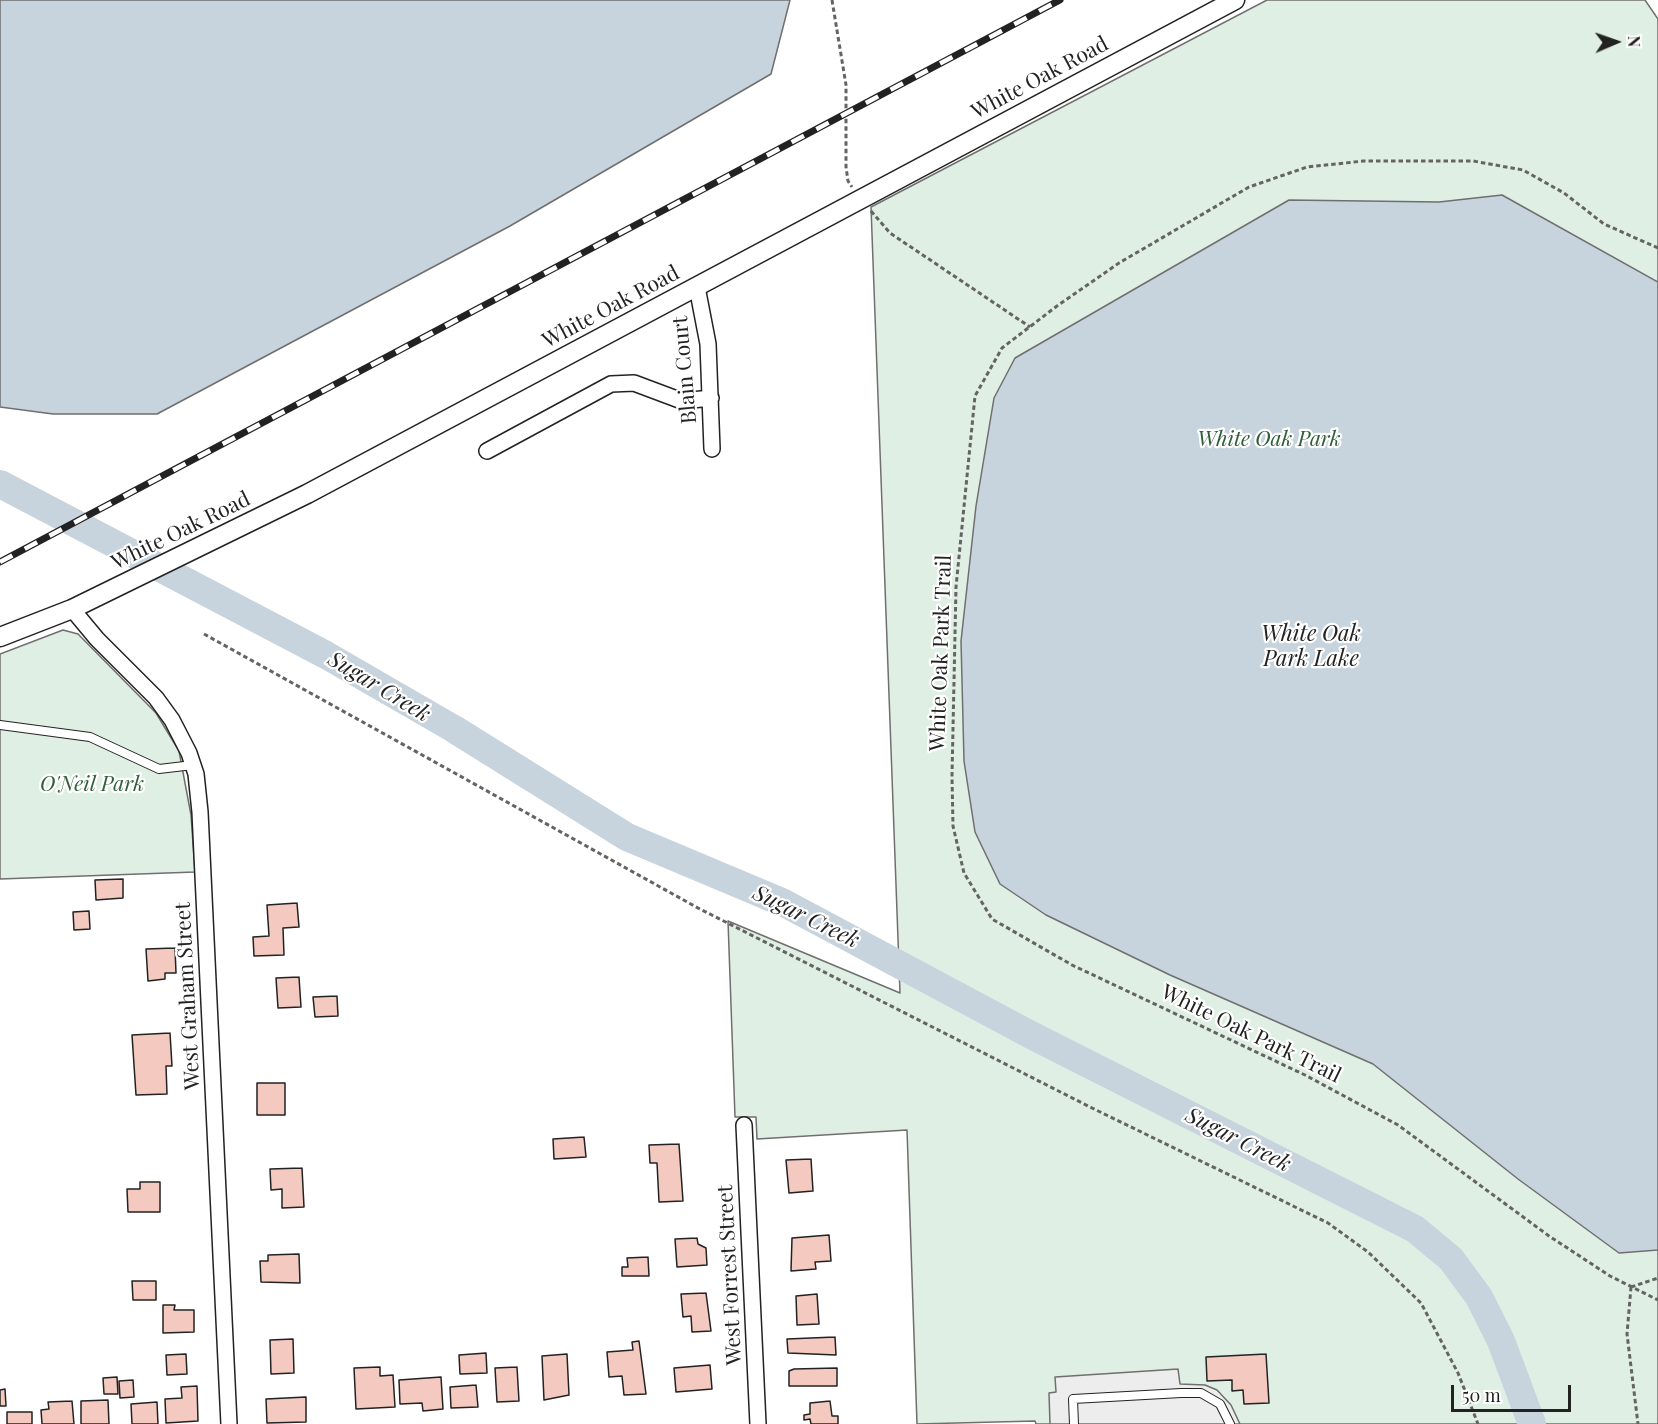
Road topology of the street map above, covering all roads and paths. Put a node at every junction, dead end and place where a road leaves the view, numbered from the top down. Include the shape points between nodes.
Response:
1 (832, 0) edge
2 (1235, 0) edge
3 (861, 199) junction
4 (1658, 248) edge
5 (697, 287) junction
6 (1030, 327) junction
7 (711, 398) junction
8 (712, 449) dead end
9 (487, 451) dead end
10 (72, 609) junction
11 (204, 634) dead end
12 (0, 637) edge
13 (0, 725) edge
14 (193, 765) junction
15 (744, 1125) dead end
16 (1658, 1278) edge
17 (1631, 1287) junction
18 (1658, 1300) edge
19 (230, 1424) edge
20 (758, 1424) edge
21 (1074, 1424) edge
22 (1230, 1424) edge
23 (1478, 1424) edge
24 (1638, 1424) edge

1 - 3 path via 846,85 848,181
2 - 3 street, White Oak Road
3 - 5 street, White Oak Road
3 - 6 path via 890,233
4 - 6 path, White Oak Park Trail via 1604,224 1564,193 1523,170 1473,161 1364,161 1307,167 1249,187 1205,211 1119,263
5 - 7 street, Blain Court via 708,344
5 - 10 street, White Oak Road via 214,541
6 - 17 path, White Oak Park Trail via 1002,348 975,396 956,587 953,826 964,873 992,919 1072,965 1305,1075 1398,1125 1549,1236
7 - 8 street, Blain Court
7 - 9 street via 682,401 634,383 611,384
10 - 12 street, White Oak Road
10 - 14 street, West Graham Street via 156,698 172,720
11 - 23 path via 698,908 1328,1223 1368,1252 1421,1303 1458,1373
13 - 14 lane via 90,737 159,769
14 - 19 street, West Graham Street via 200,812
15 - 20 street, West Forrest Street
16 - 17 path
17 - 18 path, White Oak Park Trail
17 - 24 path via 1627,1334
21 - 22 lane via 1073,1399 1180,1393 1201,1393 1220,1404

